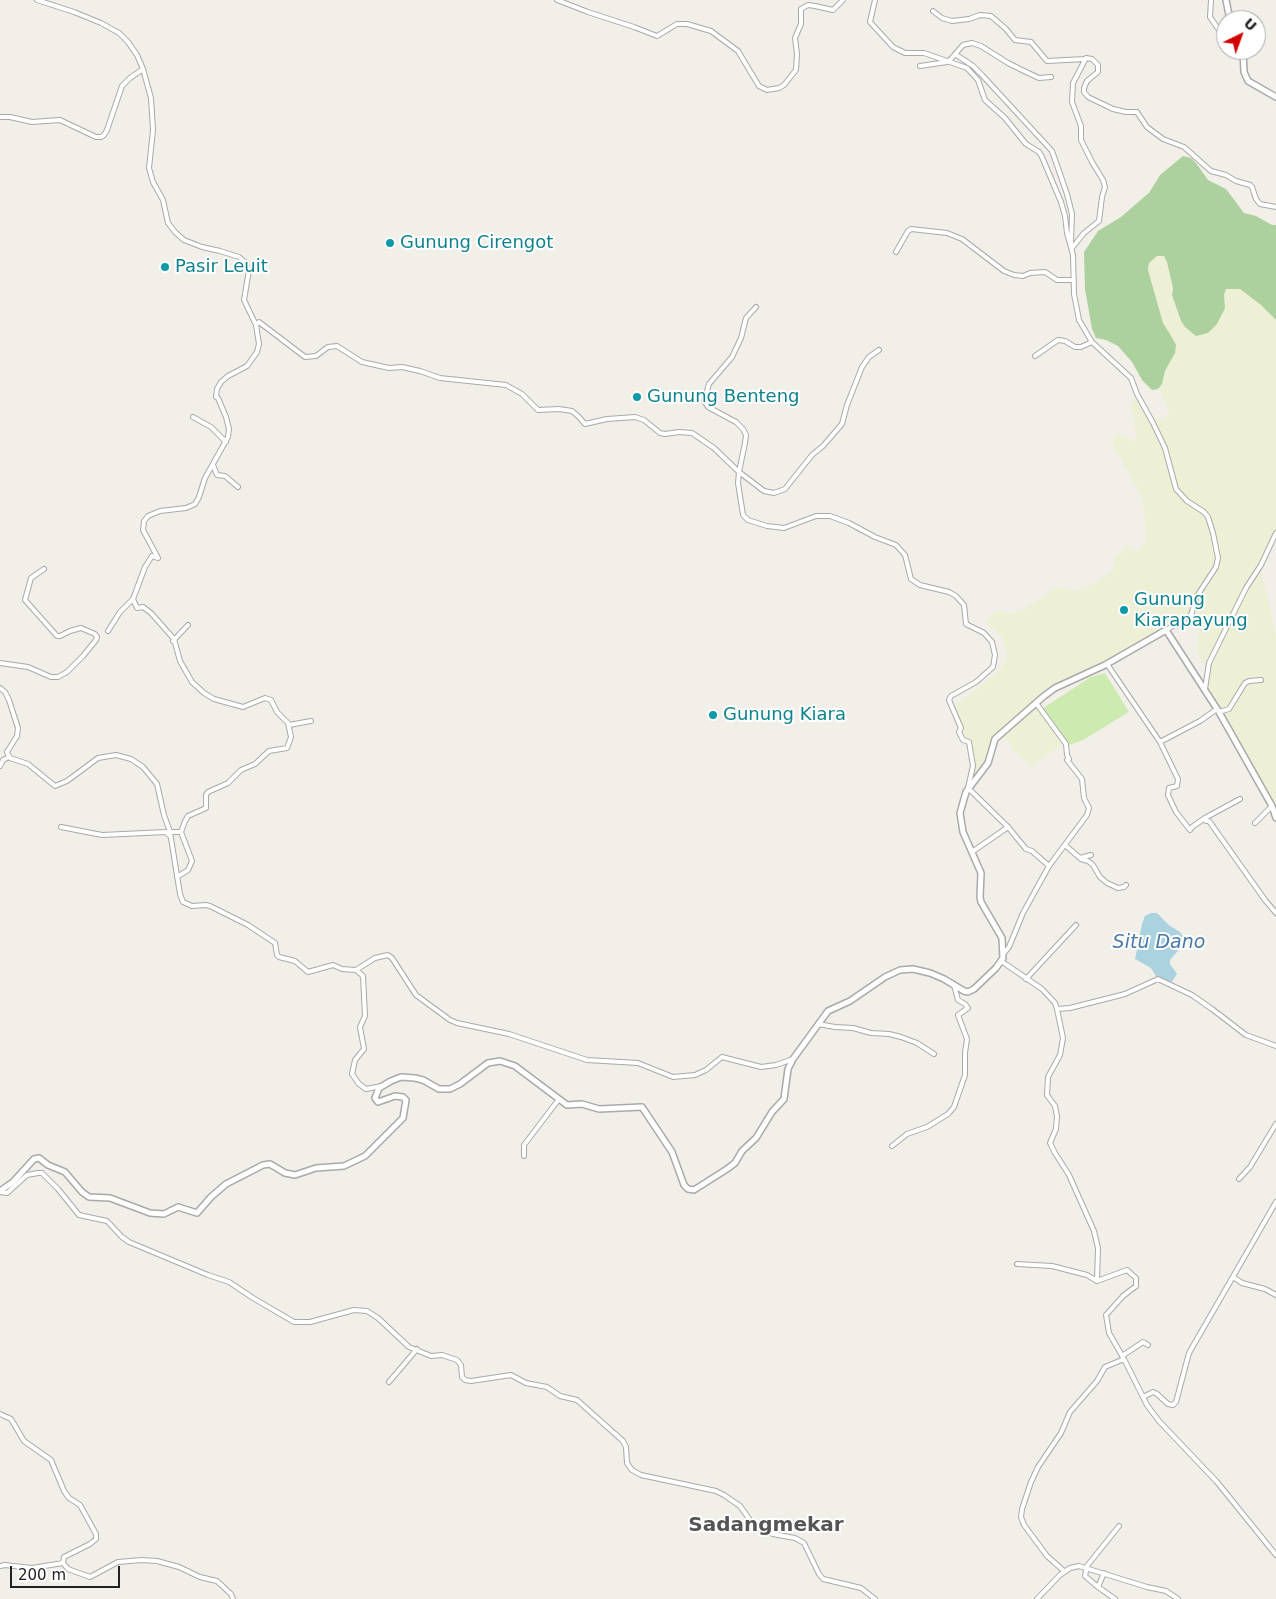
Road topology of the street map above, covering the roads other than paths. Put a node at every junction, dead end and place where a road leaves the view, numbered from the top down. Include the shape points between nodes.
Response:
1 (37, 0) edge
2 (557, 0) edge
3 (843, 0) edge
4 (874, 0) edge
5 (1211, 0) edge
6 (933, 11) dead end
7 (1216, 26) edge
8 (954, 54) junction
9 (1085, 59) junction
10 (1245, 60) edge
11 (947, 62) junction
12 (920, 66) dead end
13 (143, 68) junction
14 (1051, 78) dead end
15 (1276, 97) edge
16 (0, 117) edge
17 (1276, 207) edge
18 (1071, 246) junction
19 (896, 252) dead end
20 (1074, 280) junction
21 (756, 308) dead end
22 (256, 325) junction
23 (1092, 342) junction
24 (879, 350) dead end
25 (1036, 356) dead end
26 (193, 417) dead end
27 (226, 442) junction
28 (213, 465) junction
29 (739, 472) junction
30 (238, 487) dead end
31 (1276, 533) edge
32 (44, 570) dead end
33 (133, 599) junction
34 (188, 625) dead end
35 (1166, 630) junction
36 (108, 631) dead end
37 (173, 640) junction
38 (0, 663) edge
39 (1107, 664) junction
40 (1261, 680) dead end
41 (0, 688) edge
42 (1205, 691) junction
43 (1036, 703) junction
44 (1218, 710) junction
45 (311, 721) dead end
46 (289, 725) junction
47 (1160, 742) junction
48 (9, 757) junction
49 (0, 766) edge
50 (968, 788) junction
51 (1240, 799) dead end
52 (1272, 806) junction
53 (1205, 818) junction
54 (1276, 818) edge
55 (1255, 823) dead end
56 (62, 827) dead end
57 (1008, 827) junction
58 (170, 832) junction
59 (181, 832) junction
60 (1065, 845) junction
61 (173, 846) junction
62 (972, 852) junction
63 (1091, 855) dead end
64 (1080, 858) junction
65 (1049, 866) junction
66 (177, 877) junction
67 (1126, 885) dead end
68 (1276, 912) edge
69 (1076, 925) dead end
70 (1004, 953) junction
71 (1002, 961) junction
72 (356, 970) junction
73 (1026, 979) junction
74 (954, 985) junction
75 (1057, 1010) junction
76 (818, 1024) junction
77 (1276, 1046) edge
78 (934, 1054) dead end
79 (793, 1059) junction
80 (382, 1086) junction
81 (559, 1100) junction
82 (1276, 1124) edge
83 (892, 1146) dead end
84 (524, 1156) dead end
85 (1239, 1180) dead end
86 (0, 1192) edge
87 (1275, 1205) edge
88 (1017, 1264) dead end
89 (1233, 1277) junction
90 (1097, 1281) junction
91 (1276, 1295) edge
92 (1148, 1345) dead end
93 (417, 1349) junction
94 (1123, 1357) junction
95 (389, 1382) dead end
96 (1143, 1397) junction
97 (0, 1414) edge
98 (1119, 1526) dead end
99 (1276, 1555) edge
100 (63, 1563) junction
101 (0, 1566) edge
102 (1087, 1567) junction
103 (1064, 1571) junction
104 (1104, 1573) junction
105 (1098, 1587) junction
106 (233, 1599) edge
107 (875, 1599) edge
108 (1037, 1599) edge
109 (1115, 1599) edge
110 (1178, 1599) edge

1 - 13 street via 74,12 120,33 133,48
2 - 3 street via 657,36 677,24 711,31 738,51 759,86 767,90 784,85 796,70 795,38 801,24 801,9 808,5 833,10
4 - 11 street via 870,22 893,47 905,53 924,53
5 - 7 street via 1210,17
6 - 9 street via 952,21 991,16 1015,40 1031,42 1048,61
8 - 11 street
8 - 14 street via 963,45 972,43 1039,78
8 - 18 street via 978,71 1052,151 1072,214
9 - 17 street via 1092,59 1098,65 1098,72 1084,88 1092,100 1113,109 1137,112 1147,127 1163,139 1184,147 1211,171 1250,185 1260,204
9 - 18 street via 1073,83 1072,102 1081,126 1081,140 1105,187 1099,221
10 - 15 street via 1244,72 1248,81
11 - 12 street
11 - 18 street via 967,68 978,80 985,100 1026,144 1039,152 1061,202
13 - 16 street via 122,86 103,137 96,137 60,120 32,122
13 - 22 street via 154,124 149,168 163,200 167,219 184,240 244,261 249,273 244,300
18 - 20 street
19 - 20 street via 909,229 947,232 1014,275 1046,272 1057,280
20 - 23 street via 1077,316
21 - 29 street via 745,320 732,357 709,384 704,398 708,407 736,422 745,432
22 - 27 street via 260,340 254,357 244,368 224,379 216,394 229,427
22 - 29 street via 259,322 305,357 316,356 328,347 337,346 362,362 420,370 440,378 503,384 520,393 538,410 572,412 586,424 634,416 643,419 659,433 692,433 714,448
23 - 25 street via 1075,347 1058,340
23 - 35 street via 1131,378 1165,448 1176,490 1204,512 1213,533 1218,558 1216,567 1196,598 1192,614
24 - 29 street via 862,367 842,424 784,489 764,491
26 - 27 street
27 - 28 street
28 - 30 street via 217,475 225,476
28 - 33 street via 194,504 160,511 144,521 143,530 158,558 152,556 145,567
29 - 50 street via 738,484 746,519 784,528 816,516 828,516 895,544 905,555 912,579 920,585 956,596 964,604 966,623 991,641 995,655 993,667 949,700 961,728 959,732 968,742 970,751 973,766
31 - 42 street via 1209,663
32 - 38 street via 32,576 25,600 57,636 81,628 97,638 67,672 58,677 28,666
33 - 36 street
33 - 37 street via 137,608 151,613
34 - 37 street
35 - 39 street
35 - 42 street
37 - 46 street via 190,678 207,695 245,708 266,698 271,700
39 - 43 street via 1055,688
39 - 47 street
40 - 44 street via 1245,682 1229,709
41 - 48 street via 9,700 18,728
42 - 44 street
43 - 50 street via 995,739 988,763
43 - 60 street via 1066,744 1067,760 1082,779 1088,808
44 - 47 street
44 - 52 street
45 - 46 street
46 - 59 street via 291,737 288,747 269,751 228,783 208,792 206,808 188,816
47 - 53 street via 1179,781 1177,786 1169,788 1168,795 1176,812 1190,830
48 - 49 street
48 - 58 street via 28,764 55,786 68,781 98,758 116,755 131,759 143,767 157,784
50 - 57 street
50 - 62 street via 961,806 961,822
51 - 53 street
52 - 54 street
52 - 55 street
53 - 68 street
56 - 61 street via 102,835 166,832
57 - 62 street
57 - 65 street via 1026,848
58 - 59 street
58 - 61 street
59 - 66 street via 192,861 188,870
60 - 64 street
60 - 65 street
61 - 66 street
62 - 70 street via 981,873 981,900 1000,933
63 - 64 street
64 - 67 street via 1093,865 1107,883 1118,888
65 - 70 street
66 - 72 street via 184,902 210,906 254,929 275,943 279,957 295,961 308,972 333,965
69 - 73 street
70 - 71 street
71 - 73 street
71 - 74 street via 968,992
72 - 79 street via 375,958 388,955 416,995 450,1020 509,1034 587,1060 638,1063 674,1077 695,1075 722,1057 761,1067
72 - 80 street via 363,976 365,1016 360,1027 364,1050 355,1060 352,1074 366,1089
73 - 75 street via 1050,997
74 - 76 street via 930,973 900,970 828,1011
74 - 83 street via 958,1000 968,1008 958,1015 967,1039 965,1075 954,1107 948,1114 927,1127 906,1134
75 - 77 street via 1125,994 1158,979 1192,995 1246,1035
75 - 90 street via 1063,1038 1060,1054 1048,1077 1048,1094 1057,1116 1056,1130 1050,1143 1069,1175 1094,1231 1098,1248
76 - 78 street via 901,1037
76 - 79 street
79 - 81 street via 788,1068 784,1099 755,1140 742,1150 728,1169 694,1190 684,1185 672,1152 643,1107 596,1108 582,1104 567,1105
80 - 81 street via 396,1078 408,1077 422,1079 439,1089 450,1089 488,1063 500,1061 515,1066
80 - 86 street via 376,1100 403,1096 406,1100 403,1118 359,1160 295,1175 270,1164 263,1165 226,1184 197,1213 178,1207 164,1214 150,1213 110,1198 92,1198 82,1192 65,1172 39,1158 34,1159
81 - 84 street via 524,1144
82 - 85 street
86 - 93 street via 7,1193 27,1175 42,1174 79,1215 107,1221 129,1242 230,1283 294,1322 310,1322 354,1310 367,1311 409,1347
87 - 89 street
88 - 90 street via 1052,1266 1087,1274
89 - 91 street
89 - 96 street via 1189,1353 1176,1402 1168,1404 1153,1392
90 - 94 street via 1127,1270 1136,1278 1136,1286 1105,1318 1109,1333
92 - 94 street via 1143,1342
93 - 95 street
93 - 107 street via 431,1356 442,1355 457,1360 466,1380 511,1375 577,1400 623,1441 632,1470 641,1475 724,1494 740,1506 761,1530 804,1543 822,1578 861,1588
94 - 96 street
94 - 103 street via 1105,1368 1070,1412 1061,1433 1038,1467 1022,1509 1024,1525 1047,1556
96 - 99 street via 1159,1421 1216,1482
97 - 100 street via 12,1420 24,1441 49,1458 64,1491 80,1505 96,1534 90,1544 65,1556
98 - 102 street
100 - 101 street via 32,1568
100 - 106 street via 71,1570 90,1577 118,1562 158,1561 217,1581
102 - 103 street via 1074,1566
102 - 104 street
102 - 105 street via 1085,1577
103 - 108 street
104 - 105 street
104 - 110 street via 1166,1591
105 - 109 street

